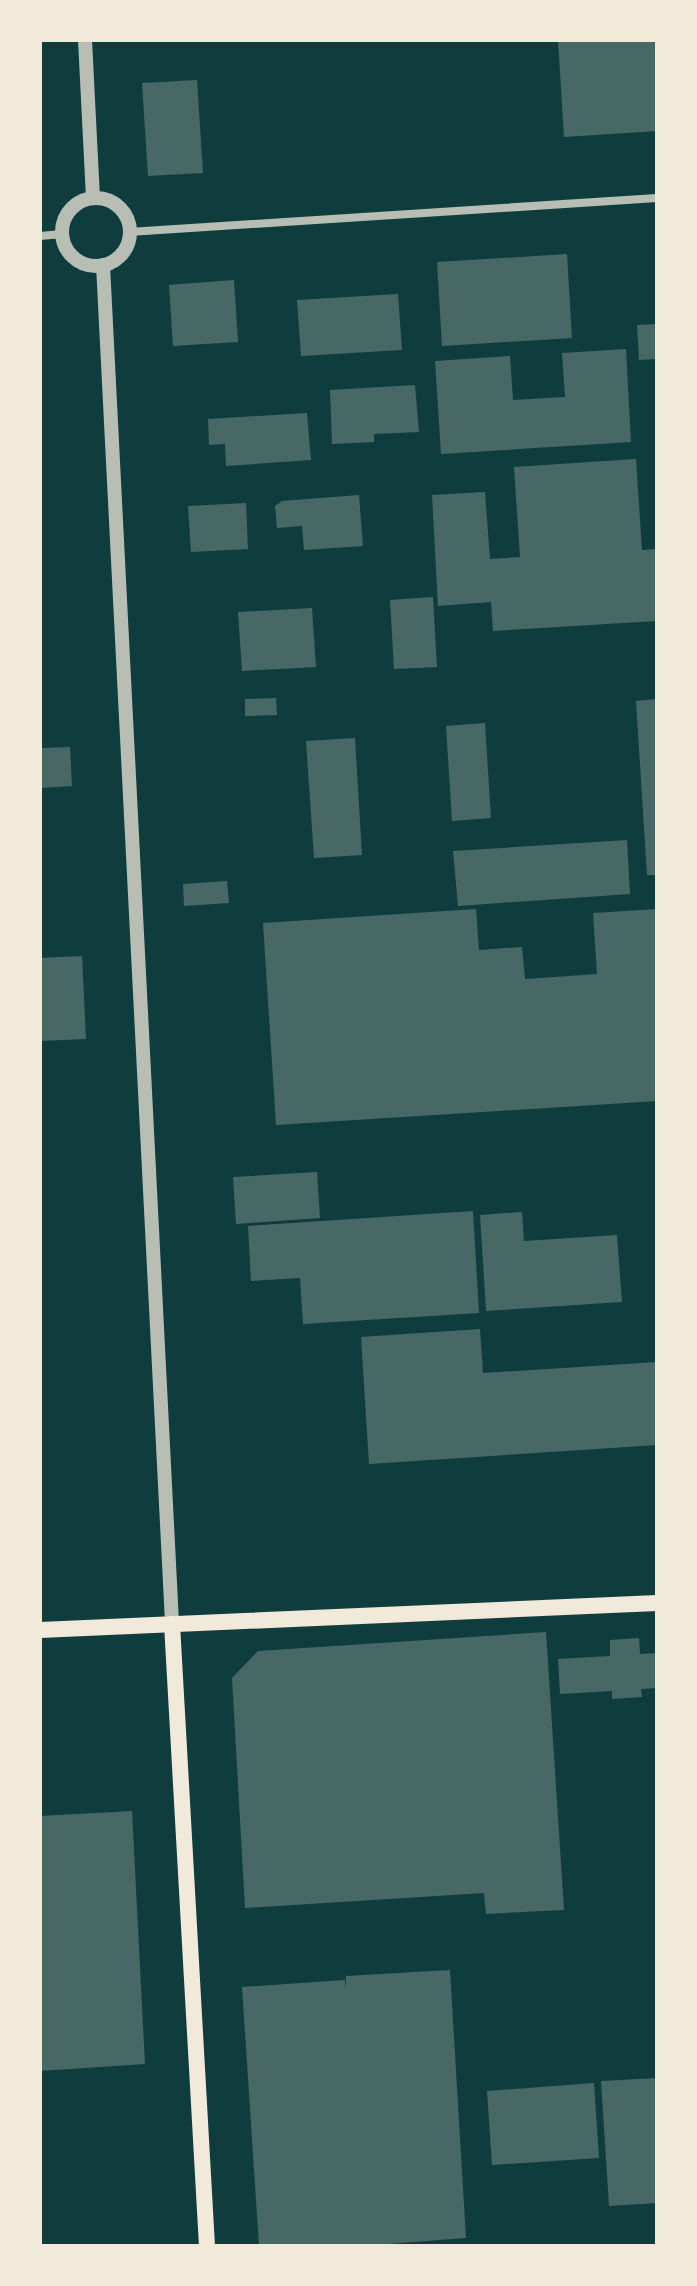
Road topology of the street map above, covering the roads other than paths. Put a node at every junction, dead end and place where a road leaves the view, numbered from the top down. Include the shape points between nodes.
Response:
1 (85, 40) edge
2 (93, 198) junction
3 (657, 198) edge
4 (129, 232) junction
5 (62, 234) junction
6 (40, 236) edge
7 (103, 265) junction
8 (657, 1603) edge
9 (172, 1624) junction
10 (40, 1630) edge
11 (207, 2246) edge

1 - 2 street
2 - 4 street via 114,203
2 - 5 street via 67,214
3 - 4 street
4 - 7 street via 122,253
5 - 6 street
5 - 7 street via 80,262
7 - 9 street
8 - 9 main road
9 - 10 main road
9 - 11 main road

